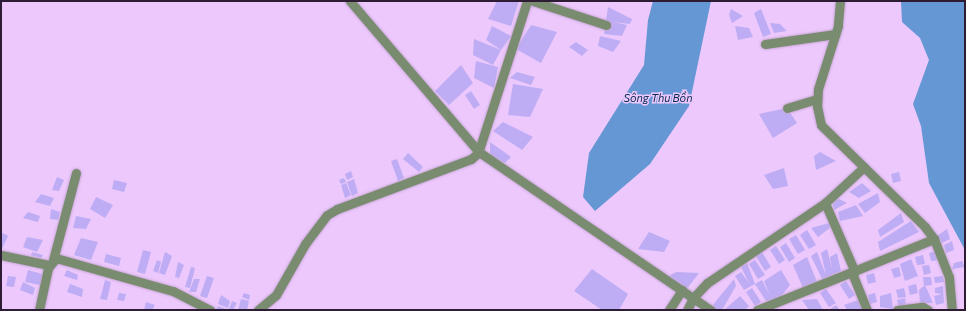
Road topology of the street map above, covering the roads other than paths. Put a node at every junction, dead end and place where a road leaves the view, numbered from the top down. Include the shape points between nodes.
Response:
1 (350, 1) edge
2 (527, 1) edge
3 (533, 1) edge
4 (840, 1) edge
5 (606, 25) dead end
6 (835, 34) junction
7 (765, 44) dead end
8 (817, 99) junction
9 (787, 108) dead end
10 (479, 152) junction
11 (864, 167) junction
12 (76, 174) dead end
13 (825, 203) junction
14 (934, 239) junction
15 (1, 255) edge
16 (51, 262) junction
17 (854, 273) junction
18 (682, 290) junction
19 (693, 298) junction
20 (39, 310) edge
21 (210, 310) edge
22 (258, 310) edge
23 (669, 310) edge
24 (687, 310) edge
25 (712, 310) edge
26 (757, 310) edge
27 (867, 310) edge
28 (897, 310) edge
29 (928, 310) edge
30 (952, 310) edge

1 - 10 street
2 - 10 street
3 - 5 street
4 - 6 street
6 - 7 street
6 - 8 street
8 - 9 street
8 - 11 street via 821,125
10 - 18 street
10 - 22 street via 472,158 327,215 305,244 276,295
11 - 13 street
11 - 14 street
12 - 16 street
13 - 17 street
13 - 19 street via 712,279
14 - 17 street
14 - 30 street via 949,277
15 - 16 street
16 - 20 street
16 - 21 street via 67,259 173,291
17 - 26 street
17 - 27 street
18 - 19 street
18 - 23 street
19 - 24 street
19 - 25 street
28 - 29 street via 923,307

